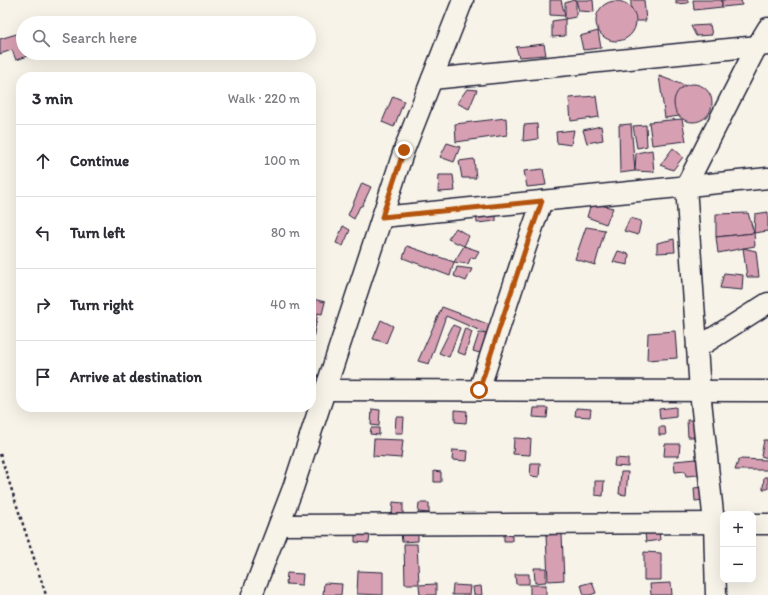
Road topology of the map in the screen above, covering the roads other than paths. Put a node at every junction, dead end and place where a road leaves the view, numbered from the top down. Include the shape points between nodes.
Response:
1 (463, 0) edge
2 (768, 28) edge
3 (763, 46) edge
4 (432, 79) junction
5 (768, 178) edge
6 (686, 186) junction
7 (542, 201) junction
8 (382, 217) junction
9 (768, 303) edge
10 (697, 348) junction
11 (325, 390) junction
12 (479, 390) junction
13 (700, 391) junction
14 (768, 391) edge
15 (719, 523) edge
16 (756, 524) edge
17 (768, 524) edge
18 (279, 525) junction
19 (252, 595) edge
20 (716, 595) edge

1 - 4 street
2 - 3 street
3 - 4 street
3 - 6 street
4 - 8 street via 404,150
5 - 6 street
6 - 7 street
6 - 10 street
7 - 8 street
7 - 12 street
8 - 11 street
9 - 10 street
10 - 13 street
11 - 12 street
11 - 18 street
12 - 13 street
13 - 14 street
13 - 15 street
15 - 18 street
15 - 20 street
16 - 17 street
18 - 19 street

